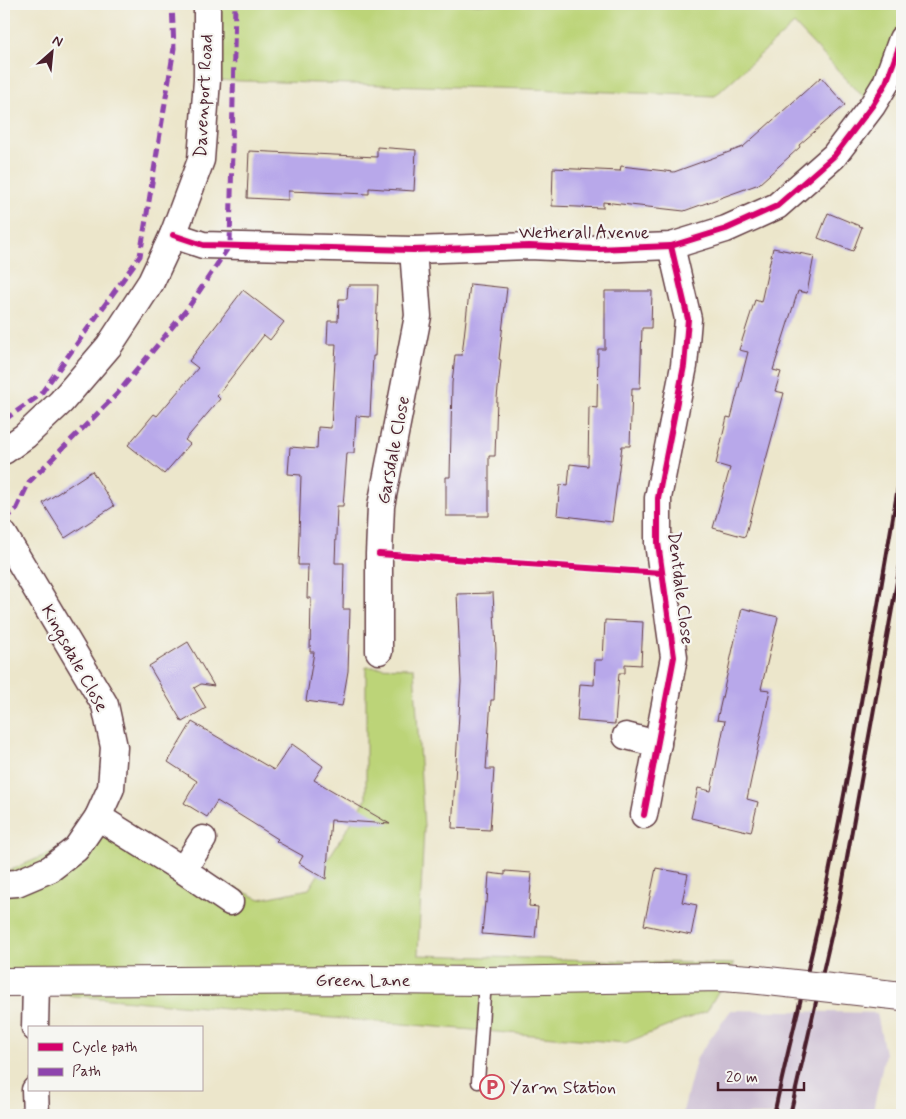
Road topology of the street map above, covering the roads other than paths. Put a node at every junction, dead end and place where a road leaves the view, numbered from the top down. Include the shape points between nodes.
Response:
1 (207, 4) edge
2 (902, 39) edge
3 (173, 235) junction
4 (671, 246) junction
5 (413, 250) junction
6 (4, 452) edge
7 (4, 535) edge
8 (379, 651) dead end
9 (626, 736) dead end
10 (658, 744) junction
11 (644, 815) dead end
12 (98, 817) junction
13 (203, 839) dead end
14 (183, 870) junction
15 (4, 884) edge
16 (230, 902) dead end
17 (485, 981) junction
18 (4, 982) edge
19 (36, 983) junction
20 (893, 995) edge
21 (35, 1026) edge
22 (478, 1082) dead end
23 (35, 1092) edge
24 (36, 1115) edge

1 - 3 street, Davenport Road via 201,160
2 - 4 street, Wetherall Avenue via 886,83 834,156 777,206 726,229
3 - 5 street, Wetherall Avenue via 203,244
3 - 6 street, Davenport Road via 151,282 109,346 61,402
4 - 5 street, Wetherall Avenue
4 - 10 street, Dentdale Close via 688,318 684,366 658,498 658,544 674,657
5 - 8 street, Garsdale Close via 418,316 381,506
7 - 12 street, Kingsdale Close via 105,705 114,746 111,788
9 - 10 street
10 - 11 street, Dentdale Close
12 - 14 street
12 - 15 street, Kingsdale Close via 76,849 50,869 17,883
13 - 14 street
14 - 16 street
17 - 19 main road, Green Lane
17 - 20 main road, Green Lane, bridge via 722,977
17 - 22 lane
18 - 19 main road, Green Lane
19 - 21 street
23 - 24 street

